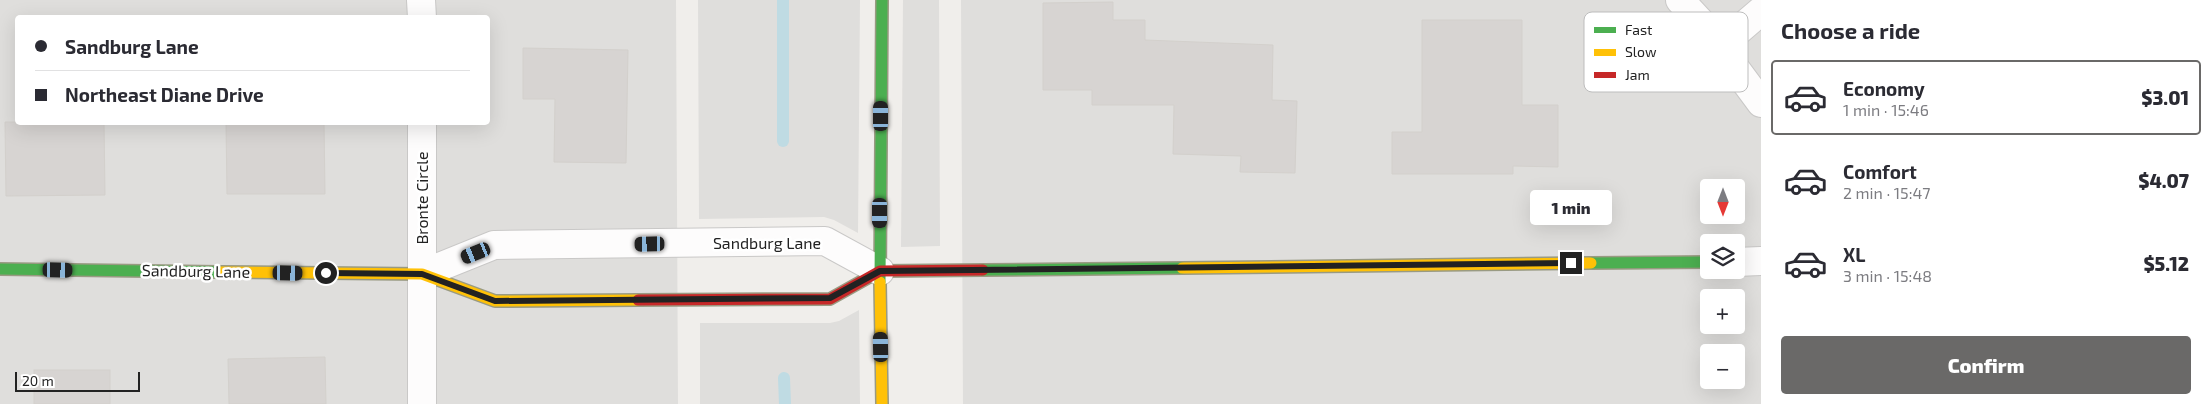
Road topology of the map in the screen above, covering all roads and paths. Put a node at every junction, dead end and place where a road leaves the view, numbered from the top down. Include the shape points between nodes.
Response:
1 (422, 0) edge
2 (882, 0) edge
3 (1680, 0) edge
4 (1761, 11) edge
5 (1690, 12) edge
6 (422, 15) edge
7 (1748, 22) edge
8 (1748, 86) edge
9 (1761, 103) edge
10 (422, 125) edge
11 (1700, 262) edge
12 (1745, 262) edge
13 (1761, 262) edge
14 (0, 269) edge
15 (880, 271) junction
16 (422, 274) junction
17 (422, 404) edge
18 (882, 404) edge

1 - 6 street
2 - 15 street
3 - 5 street
4 - 7 street
8 - 9 street
10 - 16 street, Bronte Circle
11 - 15 street
12 - 13 street
14 - 16 street, Sandburg Lane
15 - 16 street, Sandburg Lane via 830,298 495,301
15 - 16 street, Sandburg Lane via 824,241 494,246
15 - 18 street
16 - 17 street, Bronte Circle

